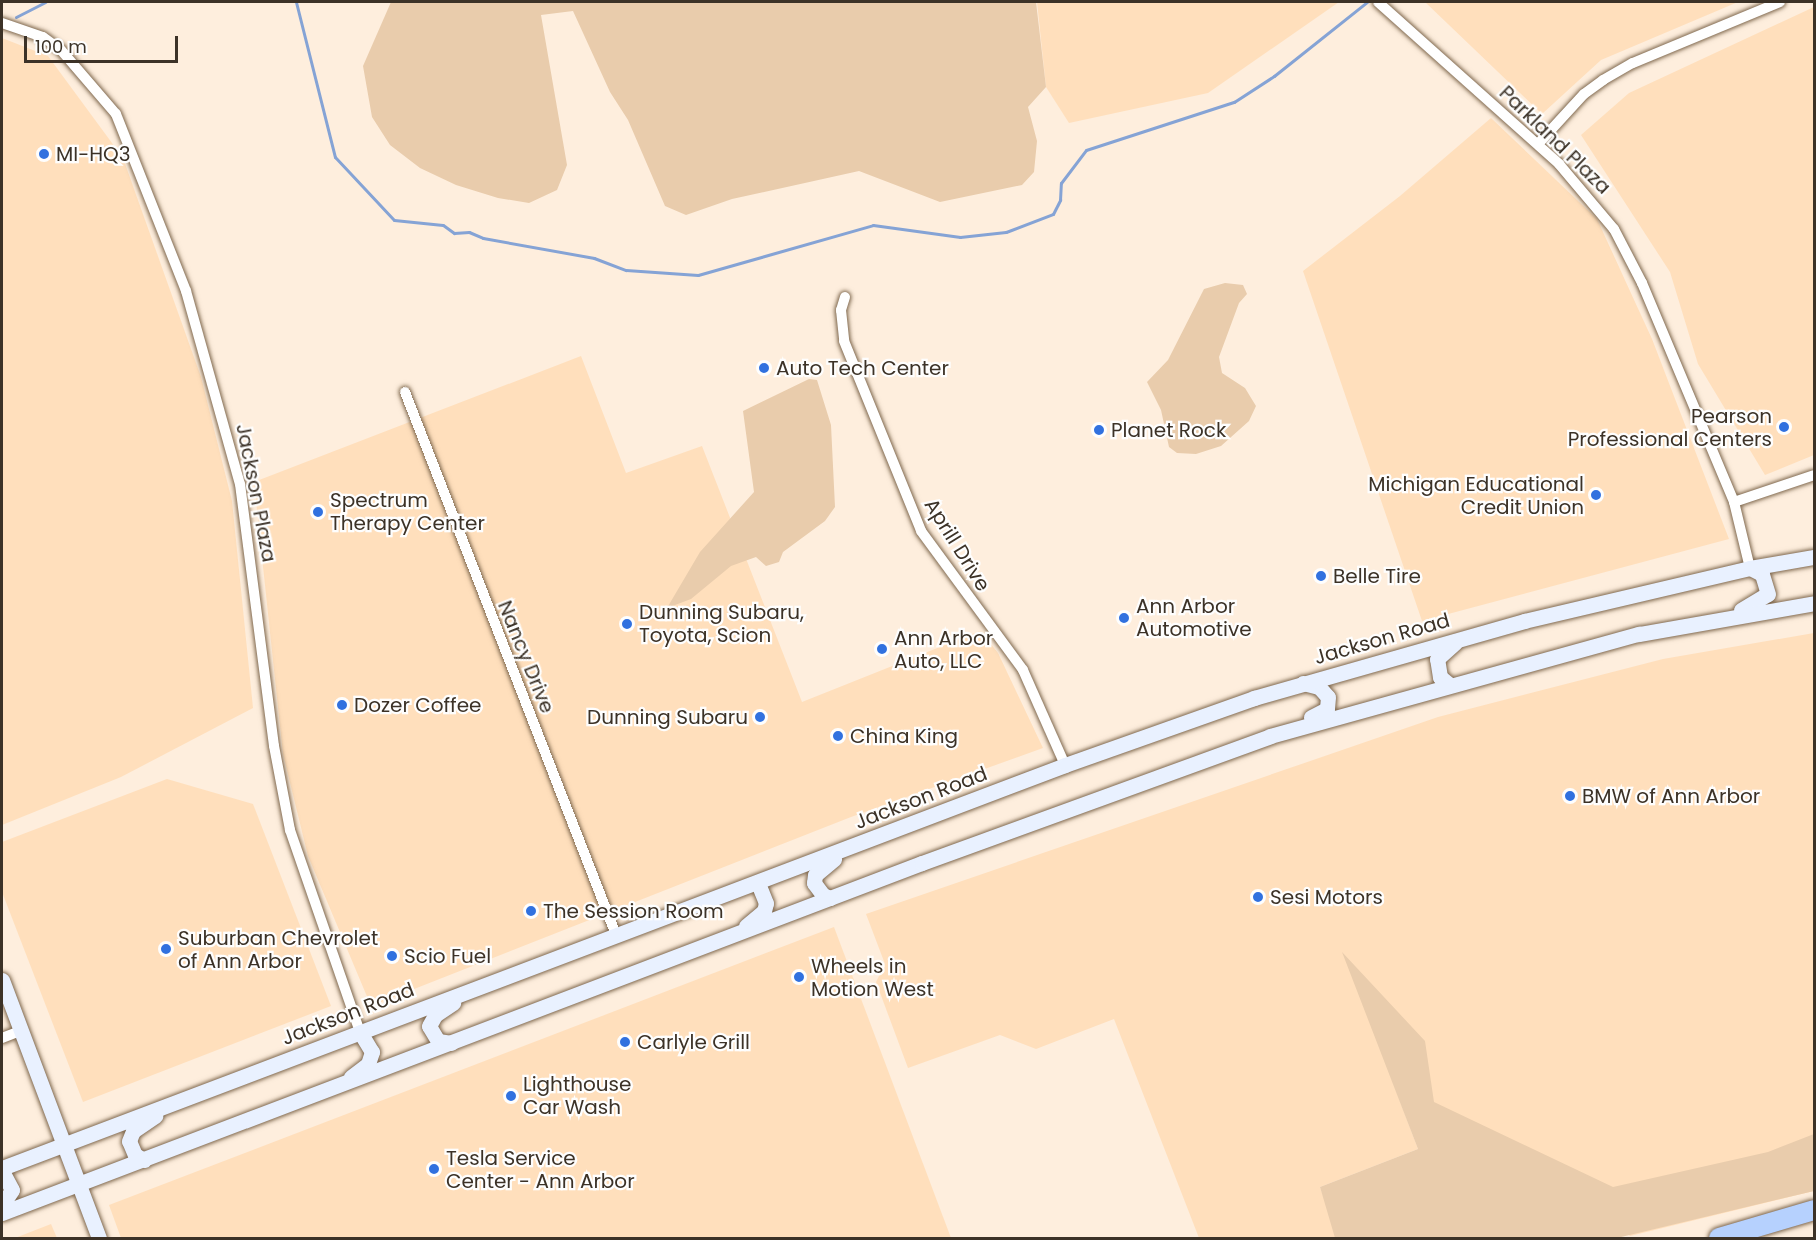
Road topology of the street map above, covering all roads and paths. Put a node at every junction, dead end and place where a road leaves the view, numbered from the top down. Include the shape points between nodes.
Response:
1 (1780, 2) edge
2 (1382, 5) edge
3 (2, 23) edge
4 (1538, 144) junction
5 (845, 297) dead end
6 (405, 392) dead end
7 (1815, 475) edge
8 (1734, 502) junction
9 (1815, 557) edge
10 (1750, 567) junction
11 (1815, 603) edge
12 (1719, 620) junction
13 (1462, 638) junction
14 (1302, 683) junction
15 (1450, 685) junction
16 (1270, 736) junction
17 (1065, 765) junction
18 (854, 846) junction
19 (758, 883) junction
20 (830, 898) junction
21 (616, 935) junction
22 (728, 937) junction
23 (2, 980) edge
24 (476, 988) junction
25 (20, 1031) junction
26 (360, 1032) junction
27 (2, 1038) edge
28 (451, 1043) junction
29 (328, 1090) junction
30 (186, 1098) junction
31 (63, 1144) junction
32 (144, 1160) junction
33 (2, 1169) edge
34 (79, 1184) junction
35 (2, 1205) edge
36 (1815, 1210) edge
37 (2, 1213) edge
38 (99, 1239) edge
39 (1719, 1239) edge

1 - 4 street via 1634,63 1604,80 1584,94
2 - 4 street, Parkland Plaza
3 - 26 street, Jackson Plaza via 43,37 61,50 116,114 186,291 240,484 275,756 290,830
4 - 8 street, Parkland Plaza via 1592,199 1626,250
5 - 17 street, Aprill Drive via 841,310 844,341 921,531 1023,670
6 - 21 street, Nancy Drive
7 - 8 street
8 - 10 street, Parkland Plaza
9 - 10 main road, Jackson Road
10 - 12 main road via 1762,574 1768,594
10 - 13 main road, Jackson Road
11 - 12 main road
12 - 15 main road via 1639,634
13 - 14 main road, Jackson Road
13 - 15 main road via 1437,659 1440,676
14 - 16 main road via 1325,692 1327,709
14 - 17 main road, Jackson Road
15 - 16 main road
16 - 20 main road
17 - 18 main road, Jackson Road
18 - 19 main road, Jackson Road
18 - 20 main road via 815,875 818,890
19 - 21 main road, Jackson Road
19 - 22 main road via 766,903 764,912
20 - 22 main road
21 - 24 main road, Jackson Road
22 - 28 main road
23 - 25 main road
24 - 26 main road, Jackson Road
24 - 28 main road via 430,1021 432,1036
25 - 27 street
25 - 31 main road
26 - 29 main road via 370,1044 368,1064
26 - 30 main road, Jackson Road
28 - 29 main road
29 - 32 main road
30 - 31 main road, Jackson Road
30 - 32 main road via 133,1131 131,1147
31 - 33 main road, Jackson Road
31 - 34 main road
32 - 34 main road
33 - 35 main road via 12,1190
34 - 37 main road
34 - 38 main road
36 - 39 highway

